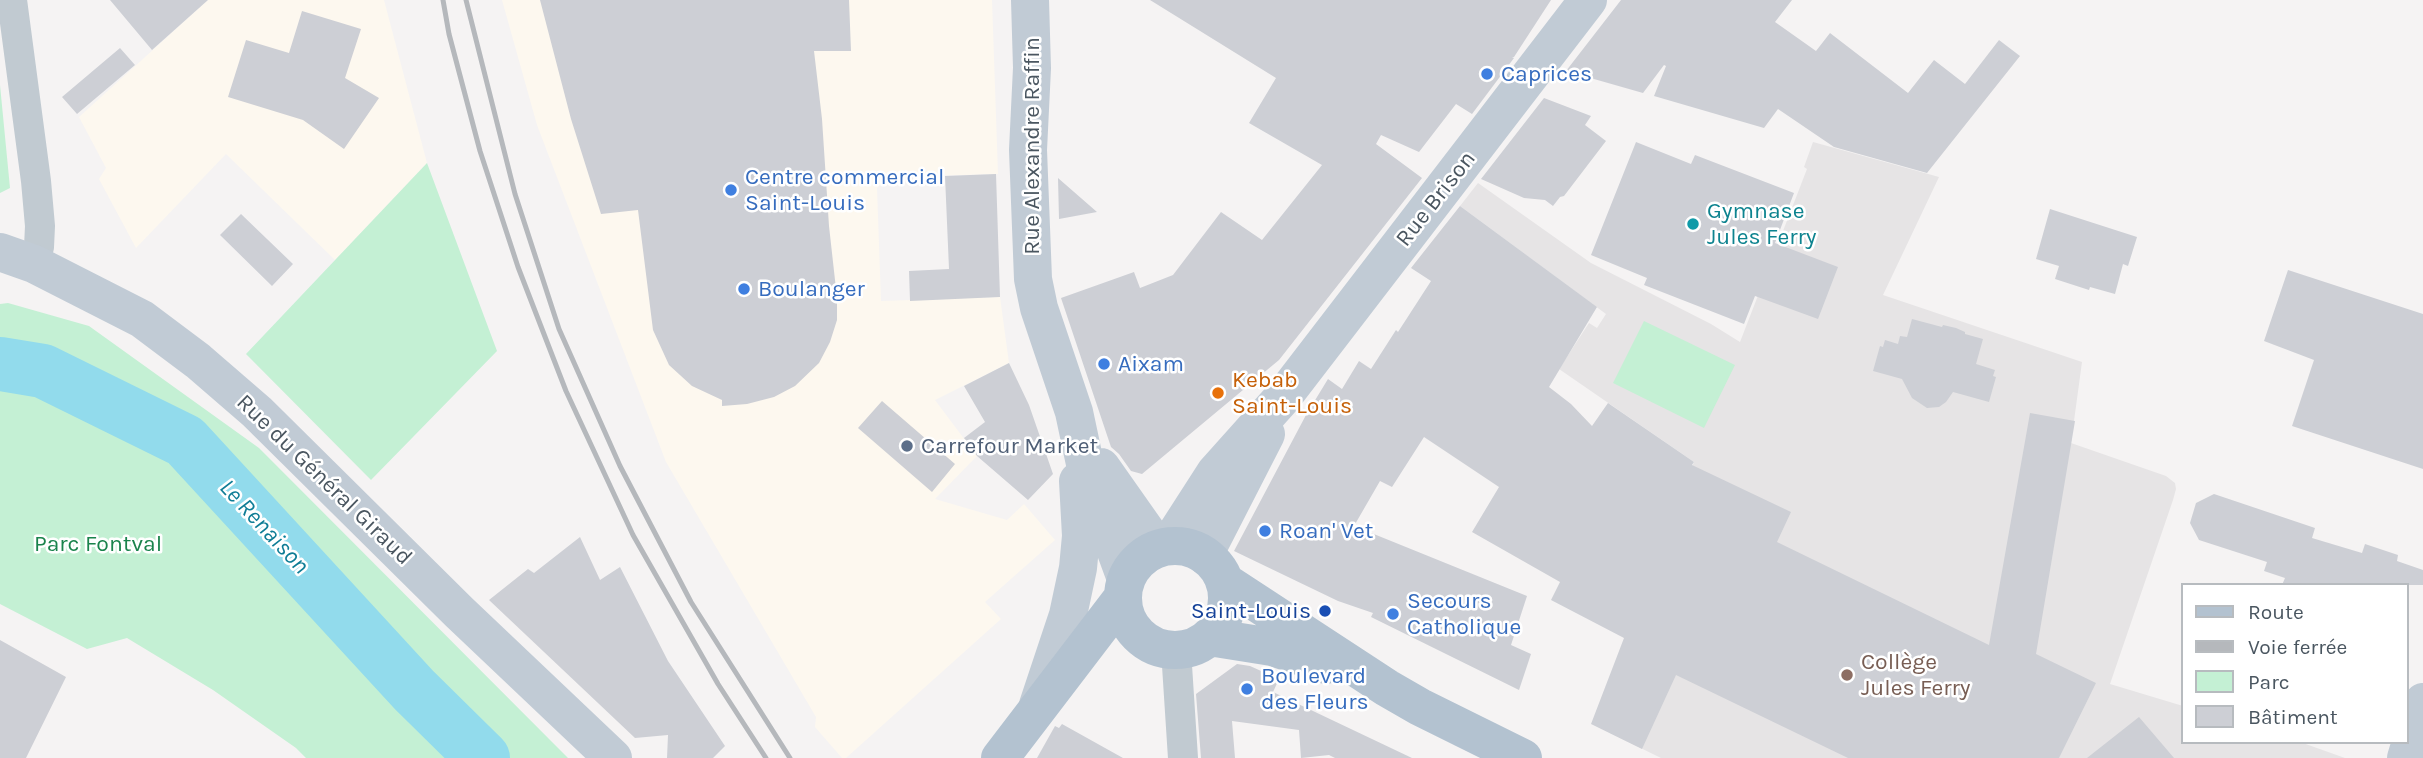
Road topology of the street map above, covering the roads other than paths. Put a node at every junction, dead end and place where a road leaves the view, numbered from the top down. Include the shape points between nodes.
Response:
1 (12, 0) edge
2 (1030, 0) edge
3 (1588, 0) edge
4 (17, 258) edge
5 (1074, 412) junction
6 (1189, 558) junction
7 (1124, 588) junction
8 (1178, 643) junction
9 (1387, 688) junction
10 (2423, 702) edge
11 (1041, 707) junction
12 (2414, 739) edge
13 (613, 758) edge
14 (1000, 758) edge
15 (1183, 758) edge
16 (1523, 758) edge

1 - 4 street via 40,226 39,247
2 - 5 street, Rue Alexandre Raffin via 1031,254 1039,308
3 - 6 street, Rue Brison via 1283,397 1246,477
4 - 13 street, Rue du Général Giraud via 142,319 198,360
5 - 6 street, Rue Alexandre Raffin via 1107,477
5 - 7 street, Rue Alexandre Raffin via 1087,473
5 - 11 street via 1081,536 1078,568
6 - 7 main road via 1139,560
6 - 8 main road via 1227,597 1219,626
6 - 9 main road
7 - 8 main road via 1129,623
7 - 11 main road
8 - 9 main road via 1272,647
8 - 11 main road via 1114,655
8 - 15 street
9 - 16 main road
10 - 12 street
11 - 14 main road

